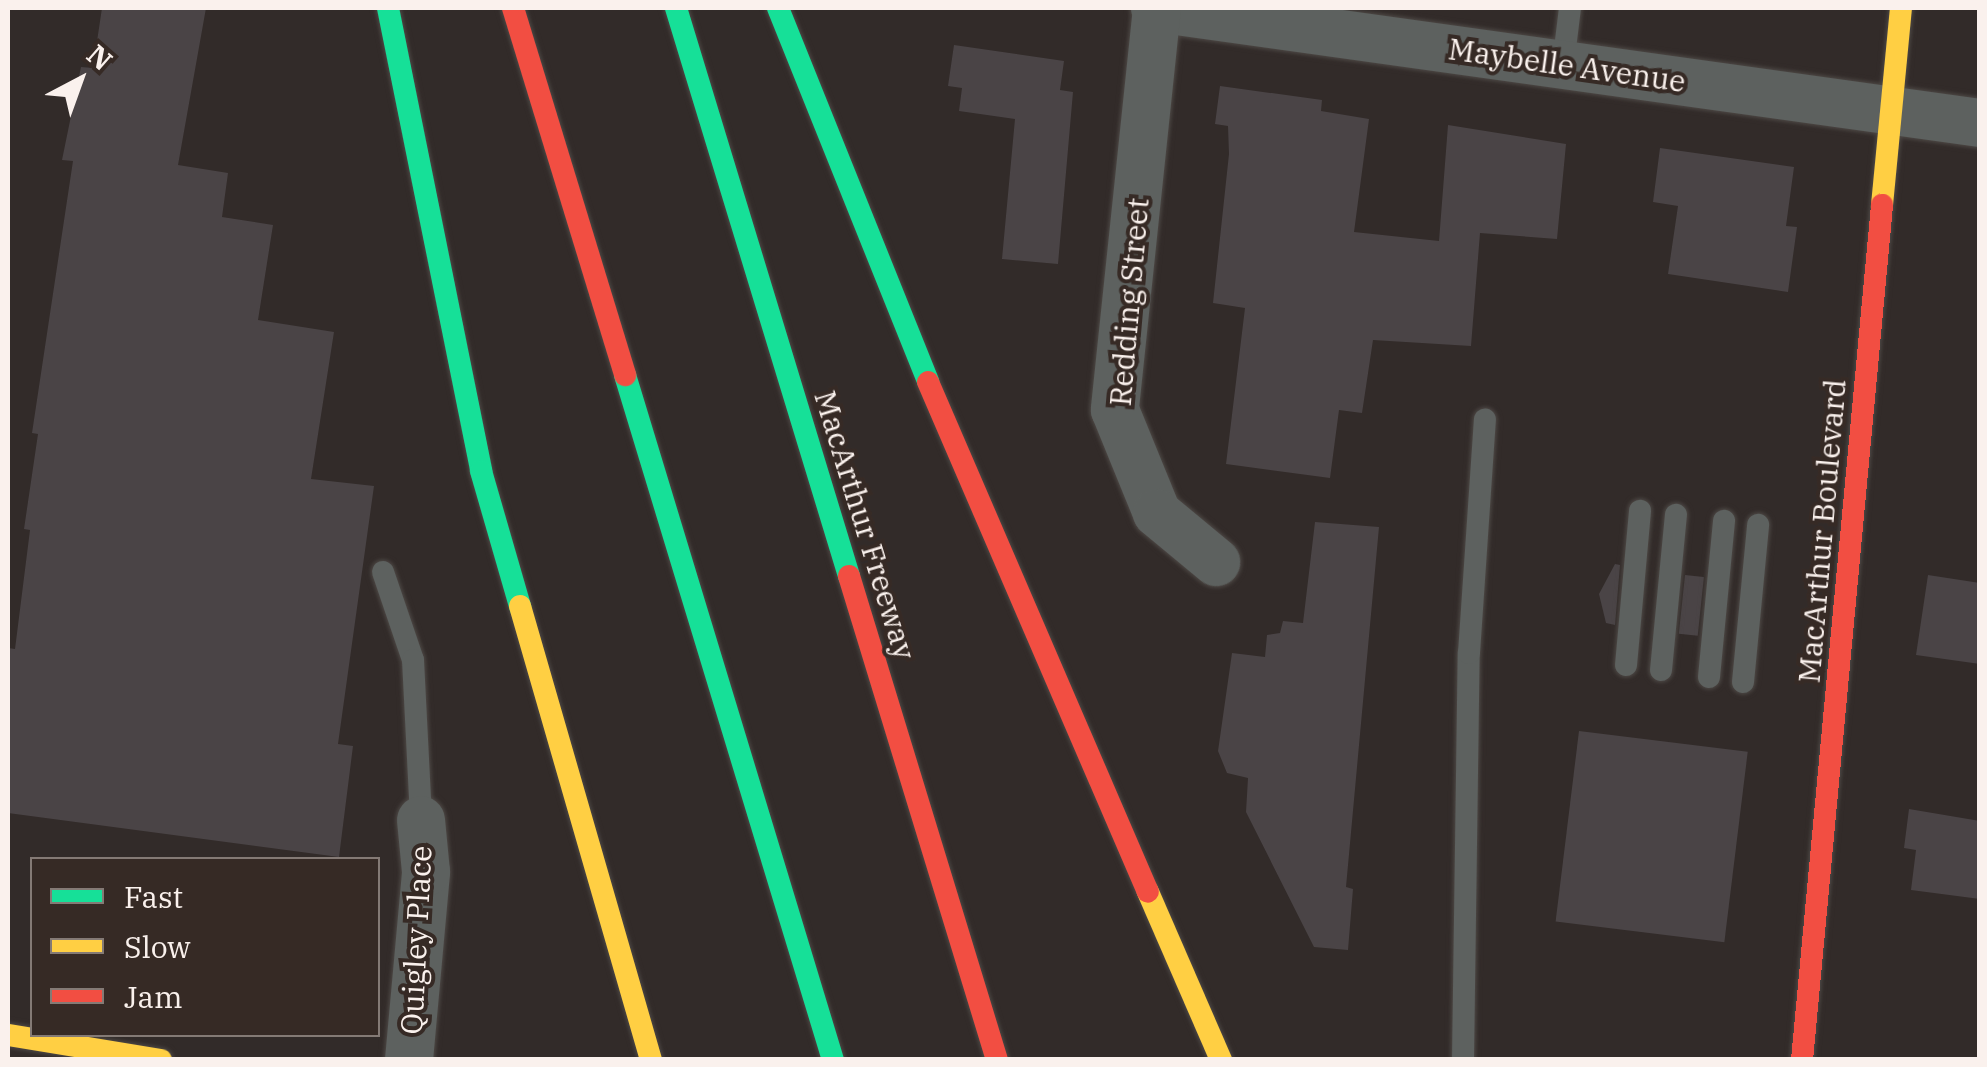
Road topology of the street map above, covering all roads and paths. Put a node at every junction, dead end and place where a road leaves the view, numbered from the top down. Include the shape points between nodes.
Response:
1 (388, 8) edge
2 (514, 8) edge
3 (676, 8) edge
4 (778, 8) edge
5 (1156, 8) edge
6 (1570, 8) edge
7 (1901, 8) edge
8 (1562, 65) junction
9 (1892, 110) junction
10 (1980, 123) edge
11 (1485, 420) dead end
12 (1640, 511) dead end
13 (1676, 515) dead end
14 (1724, 521) dead end
15 (1758, 525) dead end
16 (1216, 562) dead end
17 (383, 572) dead end
18 (1626, 665) dead end
19 (1662, 670) dead end
20 (1709, 677) dead end
21 (1743, 682) dead end
22 (421, 820) joint
23 (23, 1045) edge
24 (831, 1053) edge
25 (160, 1060) edge
26 (409, 1060) edge
27 (651, 1060) edge
28 (998, 1060) edge
29 (1222, 1060) edge
30 (1463, 1060) edge
31 (1802, 1060) edge

1 - 27 main road via 481,471
2 - 24 main road
3 - 28 main road, MacArthur Freeway
4 - 29 main road via 866,241
5 - 8 street, Maybelle Avenue
5 - 16 street, Redding Street via 1114,410 1157,513
6 - 8 lane
7 - 9 main road, MacArthur Boulevard
8 - 9 street, Maybelle Avenue
9 - 10 street, Maybelle Avenue
9 - 31 main road, MacArthur Boulevard
11 - 30 lane via 1469,653
12 - 18 lane
13 - 19 lane
14 - 20 lane
15 - 21 lane
17 - 22 lane via 413,660
22 - 26 street, Quigley Place via 426,872
23 - 25 main road

